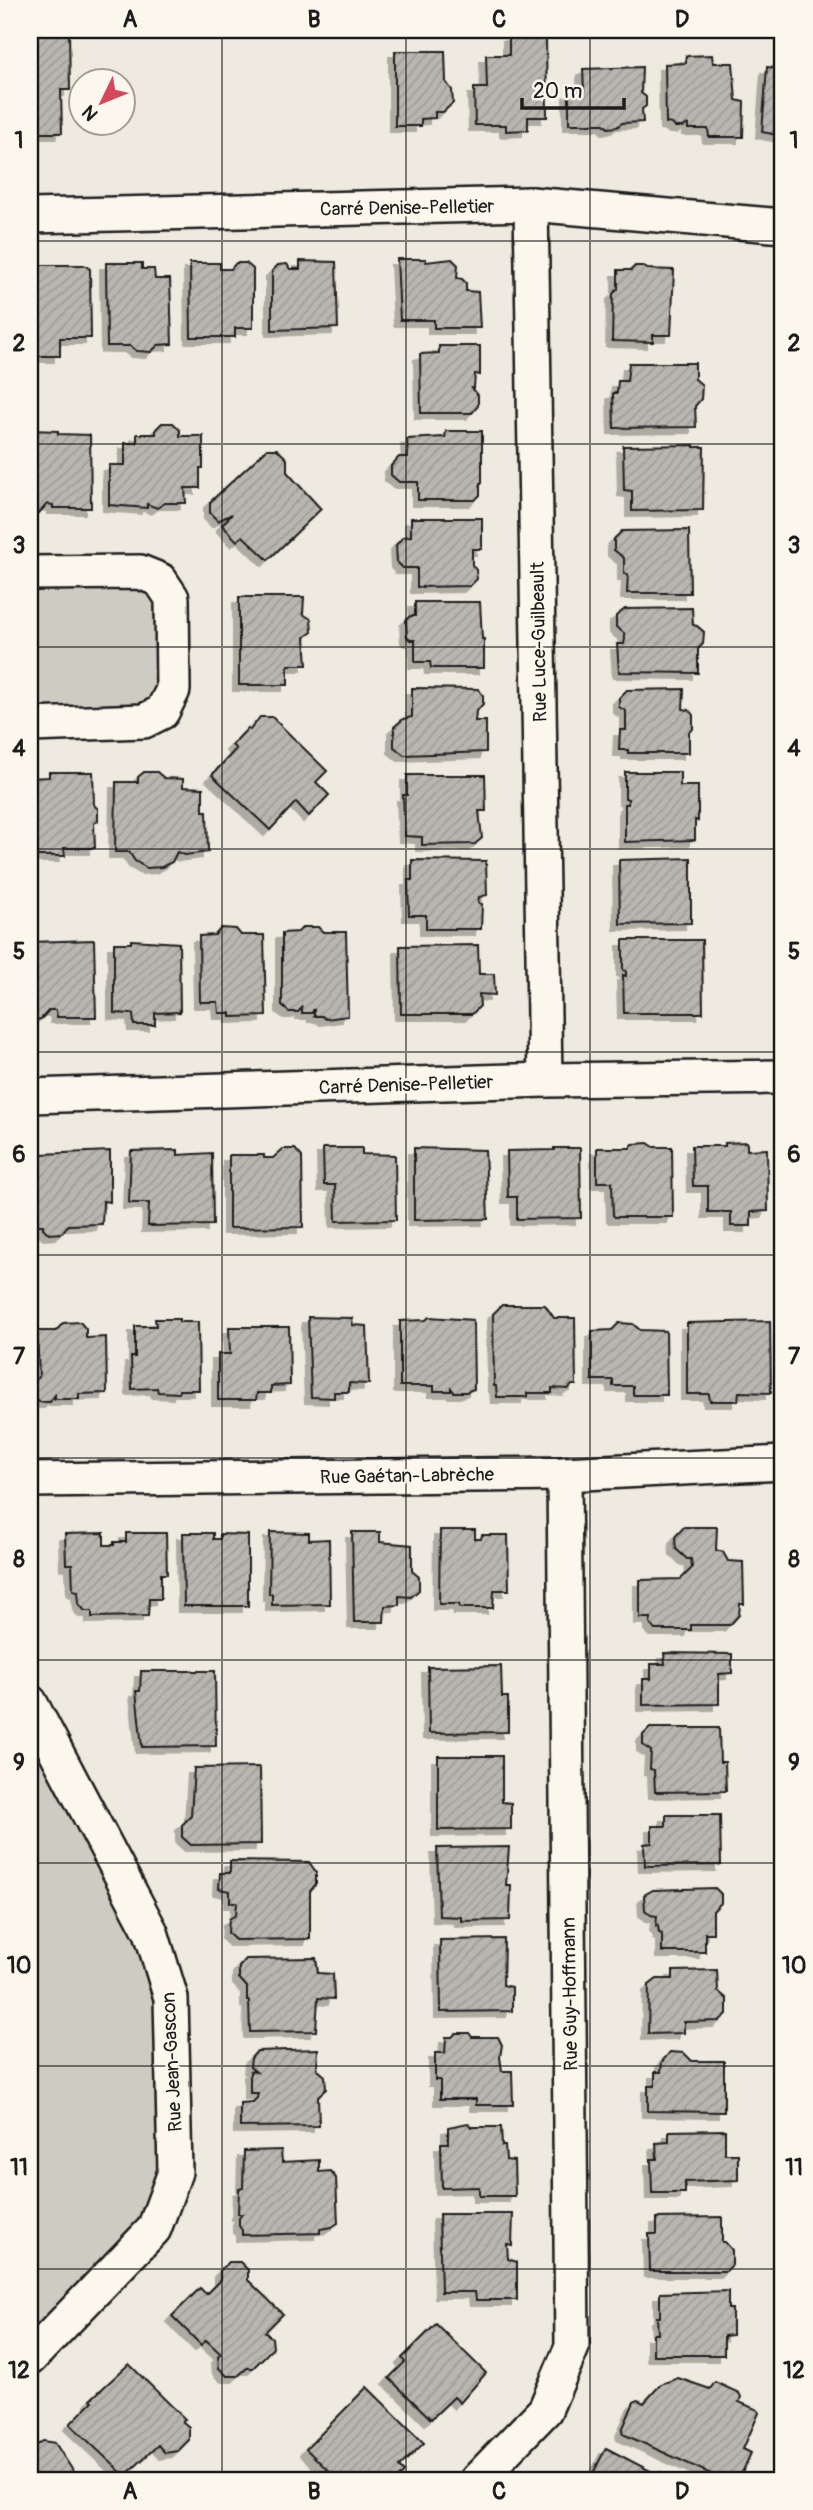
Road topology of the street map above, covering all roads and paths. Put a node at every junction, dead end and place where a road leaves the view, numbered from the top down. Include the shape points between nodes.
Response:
1 (531, 204) junction
2 (30, 216) edge
3 (783, 226) edge
4 (30, 573) edge
5 (30, 725) edge
6 (783, 1077) edge
7 (545, 1080) junction
8 (30, 1096) edge
9 (783, 1463) edge
10 (564, 1474) junction
11 (30, 1480) edge
12 (30, 1702) edge
13 (30, 2358) edge
14 (477, 2480) edge

1 - 2 street, Carré Denise-Pelletier
1 - 3 street, Carré Denise-Pelletier
1 - 7 street, Rue Luce-Guilbeault
4 - 5 street via 140,572 160,580 172,598 173,691 162,712 144,721
6 - 7 street, Carré Denise-Pelletier
7 - 8 street, Carré Denise-Pelletier
9 - 10 street, Rue Gaétan-Labrèche
10 - 11 street, Rue Gaétan-Labrèche
10 - 14 street, Rue Guy-Hoffmann via 572,2347 545,2410
12 - 13 street, Rue Jean-Gascon via 151,1932 171,1998 175,2172 154,2228

